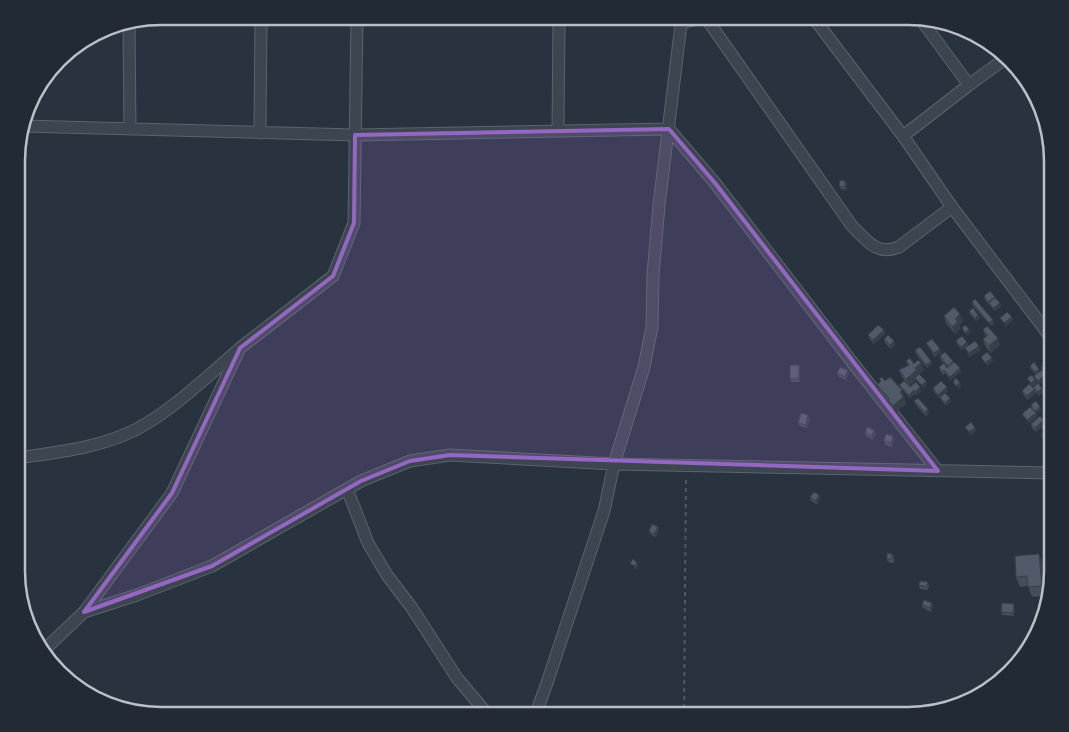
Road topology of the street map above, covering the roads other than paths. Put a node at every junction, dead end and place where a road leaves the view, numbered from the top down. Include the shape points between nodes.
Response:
1 (261, 25) edge
2 (357, 25) edge
3 (559, 25) edge
4 (680, 25) edge
5 (714, 25) edge
6 (820, 25) edge
7 (926, 27) edge
8 (129, 29) edge
9 (1001, 62) edge
10 (968, 85) junction
11 (30, 126) edge
12 (130, 129) junction
13 (669, 130) junction
14 (558, 132) junction
15 (260, 133) junction
16 (355, 135) junction
17 (903, 136) junction
18 (952, 207) junction
19 (1044, 328) edge
20 (240, 348) junction
21 (25, 457) edge
22 (614, 464) junction
23 (938, 471) junction
24 (1044, 473) edge
25 (347, 489) junction
26 (84, 612) junction
27 (48, 646) edge
28 (482, 707) edge
29 (538, 707) edge

1 - 15 street
2 - 16 street
3 - 14 street
4 - 13 street
5 - 18 street via 852,226 868,242 879,250 890,251
6 - 17 street
7 - 10 street
8 - 12 street
9 - 10 street
10 - 17 street
11 - 12 street
12 - 15 street
13 - 14 street
13 - 22 street via 659,205 652,327 644,367
13 - 23 street via 715,183
14 - 16 street
15 - 16 street
16 - 20 street via 354,223 333,276
17 - 18 street
18 - 19 street
20 - 21 street via 164,412 136,429 87,447
20 - 26 street via 172,493
22 - 23 street
22 - 25 street via 450,455 410,461
22 - 29 street via 604,511
23 - 24 street
25 - 26 street via 212,566
25 - 28 street via 368,544 386,575 412,608 457,678
26 - 27 street

